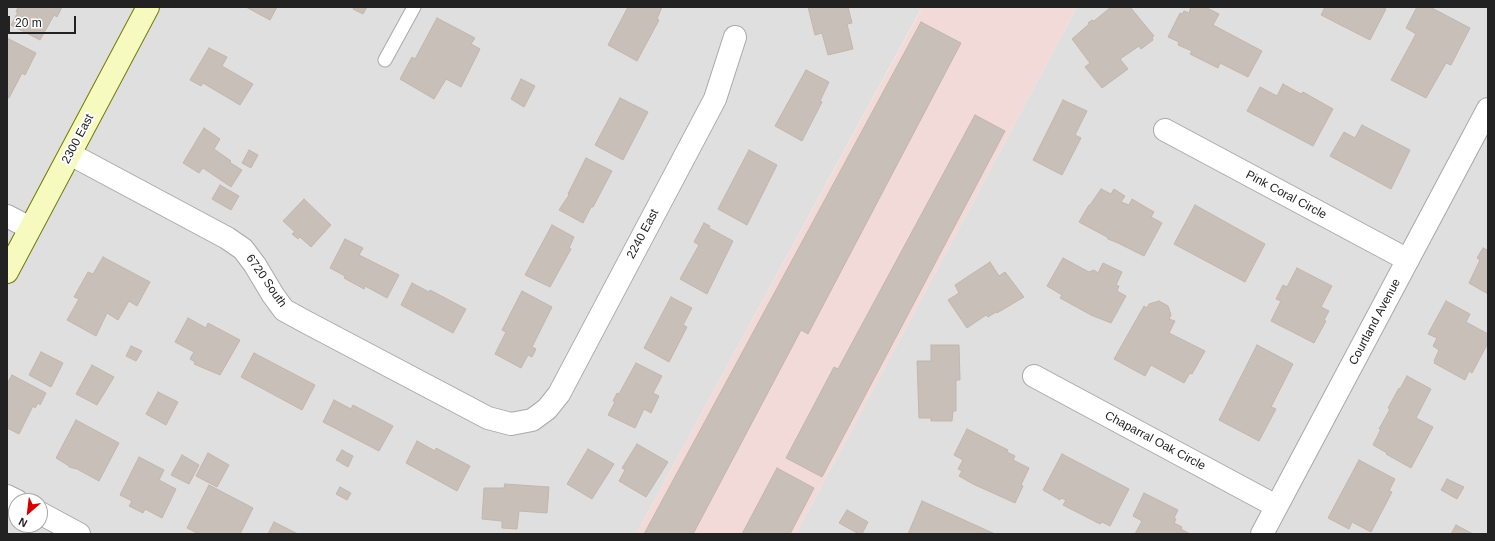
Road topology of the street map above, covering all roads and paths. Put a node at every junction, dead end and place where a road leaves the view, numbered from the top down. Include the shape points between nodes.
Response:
1 (148, 7) edge
2 (414, 7) edge
3 (735, 37) dead end
4 (385, 60) dead end
5 (1488, 109) edge
6 (1165, 130) dead end
7 (70, 154) junction
8 (7, 216) edge
9 (30, 228) junction
10 (1408, 260) junction
11 (7, 272) edge
12 (1034, 376) dead end
13 (532, 420) joint
14 (1276, 506) junction
15 (48, 517) edge
16 (79, 534) edge
17 (1262, 534) edge

1 - 7 street, 2300 East
2 - 4 lane
3 - 13 street, 2240 East via 715,99 559,394 547,409
5 - 10 street, Courtland Avenue
6 - 10 street, Pink Coral Circle
7 - 9 street, 2300 East
7 - 13 street, 6720 South via 238,245 255,265 284,310 488,418 511,424
8 - 9 street
9 - 11 street, 2300 East
10 - 14 street, Courtland Avenue
12 - 14 street, Chaparral Oak Circle
14 - 17 street, Courtland Avenue
15 - 16 street

